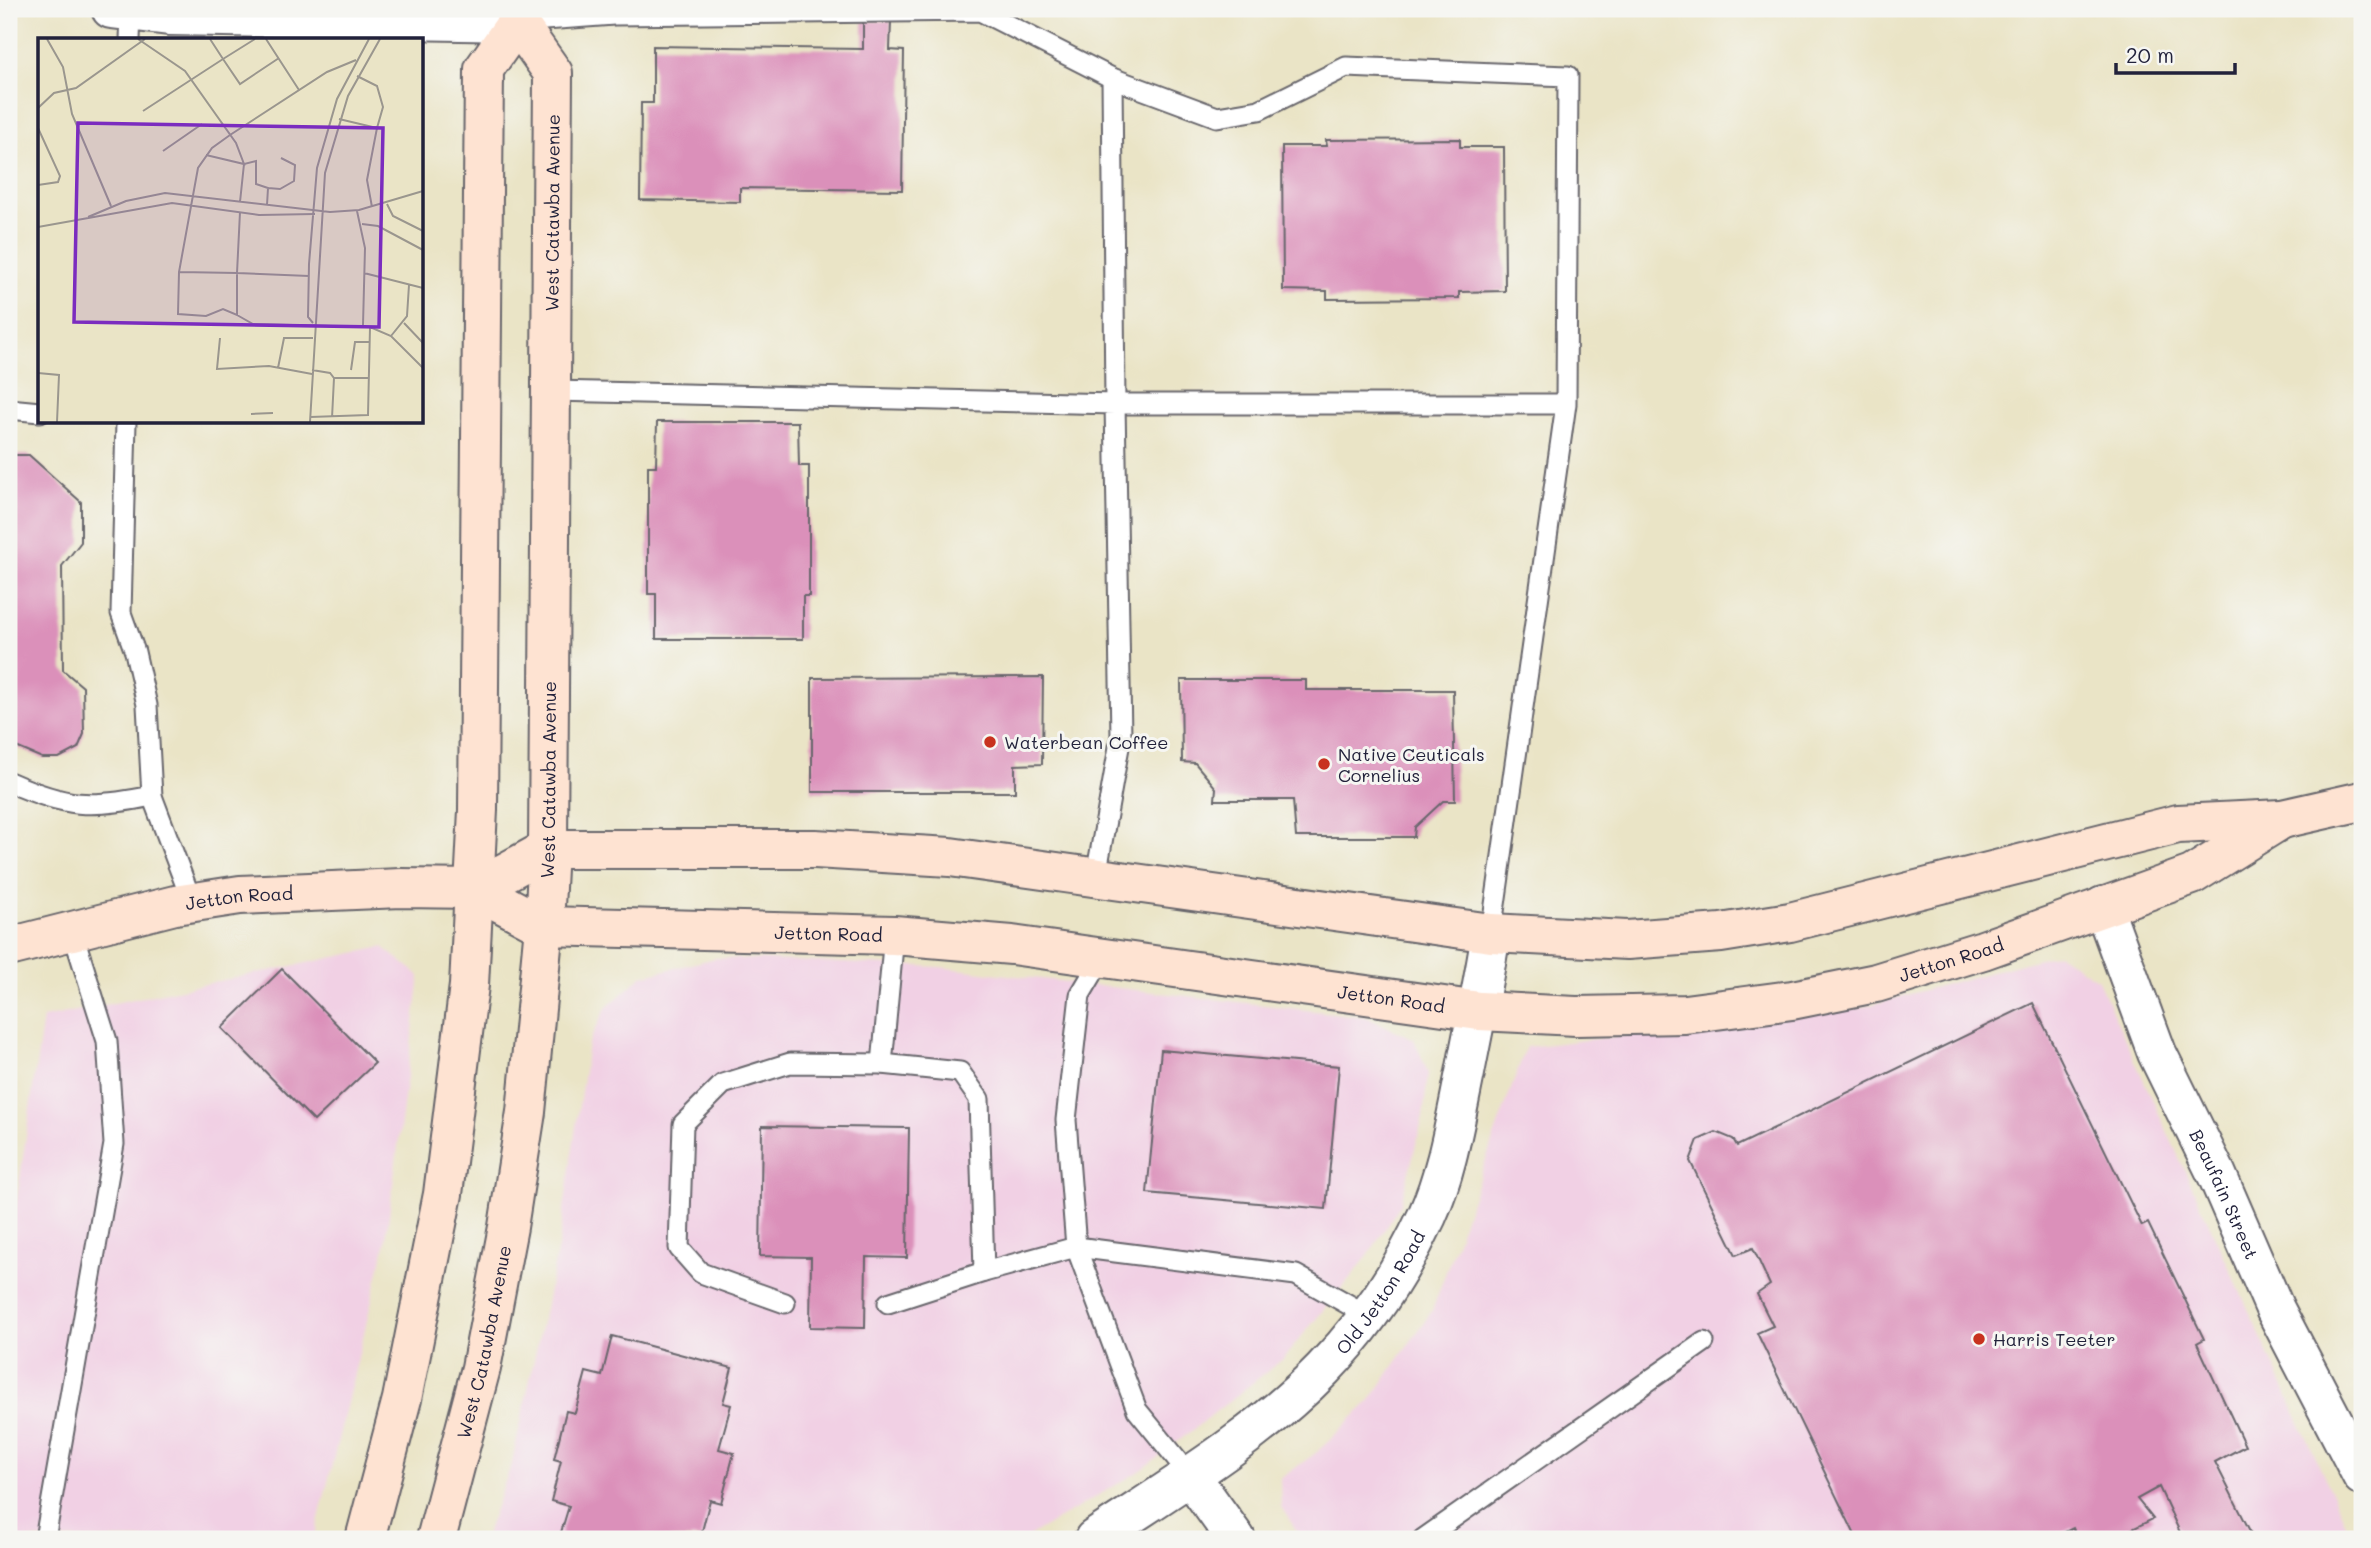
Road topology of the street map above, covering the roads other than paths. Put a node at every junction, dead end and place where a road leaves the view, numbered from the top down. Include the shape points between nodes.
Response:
1 (517, 15) edge
2 (124, 20) edge
3 (1112, 78) junction
4 (553, 391) junction
5 (1115, 404) junction
6 (1566, 404) junction
7 (9, 409) edge
8 (38, 412) edge
9 (126, 424) edge
10 (9, 782) edge
11 (152, 796) junction
12 (2362, 801) edge
13 (2283, 820) junction
14 (548, 849) junction
15 (1097, 876) junction
16 (475, 889) junction
17 (192, 902) junction
18 (2102, 906) junction
19 (544, 926) junction
20 (72, 930) junction
21 (1491, 933) junction
22 (894, 935) junction
23 (9, 947) edge
24 (1102, 958) junction
25 (1479, 1012) junction
26 (883, 1064) junction
27 (1076, 1247) junction
28 (984, 1272) junction
29 (785, 1303) dead end
30 (888, 1303) dead end
31 (1369, 1316) junction
32 (1704, 1342) dead end
33 (1189, 1475) junction
34 (2362, 1476) edge
35 (45, 1539) edge
36 (365, 1539) edge
37 (436, 1539) edge
38 (1094, 1539) edge
39 (1236, 1539) edge
40 (1423, 1539) edge

1 - 2 street
1 - 3 lane via 980,11
1 - 4 street, West Catawba Avenue via 553,73
1 - 16 street via 484,69
3 - 5 lane
3 - 6 lane via 1217,117 1259,110 1346,67 1568,76
4 - 5 lane
4 - 14 street, West Catawba Avenue
5 - 6 lane
5 - 15 lane via 1121,736
6 - 21 lane
7 - 8 lane
9 - 11 lane via 121,614 147,705
10 - 11 lane via 71,804 105,806
11 - 17 lane
12 - 13 street, Jetton Road
13 - 18 street, Jetton Road via 2192,875
13 - 21 street, Jetton Road via 2178,824 1898,897 1721,933 1627,940
14 - 15 street, Jetton Road via 815,849 950,857
14 - 16 street, Jetton Road
14 - 19 street, West Catawba Avenue
15 - 21 street, Jetton Road
16 - 17 street, Jetton Road via 240,895
16 - 19 street, Jetton Road
16 - 36 street via 469,985 443,1194 402,1399
17 - 20 street, Jetton Road
18 - 25 street, Jetton Road via 1876,983 1792,1000 1685,1014
18 - 34 street, Beaufain Street via 2157,1054 2217,1175 2275,1309
19 - 22 street, Jetton Road
19 - 37 street, West Catawba Avenue via 526,1112 508,1227 481,1368
20 - 23 street, Jetton Road
20 - 35 lane via 107,1041 114,1144
21 - 25 street, Old Jetton Road
22 - 24 street, Jetton Road
22 - 26 lane
24 - 25 street, Jetton Road
24 - 27 lane via 1080,995 1066,1120
25 - 31 street, Old Jetton Road via 1451,1144 1428,1214
26 - 28 lane via 960,1072 979,1099
26 - 29 lane via 790,1063 723,1084 683,1124 679,1248 701,1273
27 - 28 lane
27 - 31 lane via 1296,1275
27 - 33 lane via 1137,1410
28 - 30 lane
31 - 33 street, Old Jetton Road via 1324,1369
32 - 40 lane
33 - 38 street, Old Jetton Road
33 - 39 street

